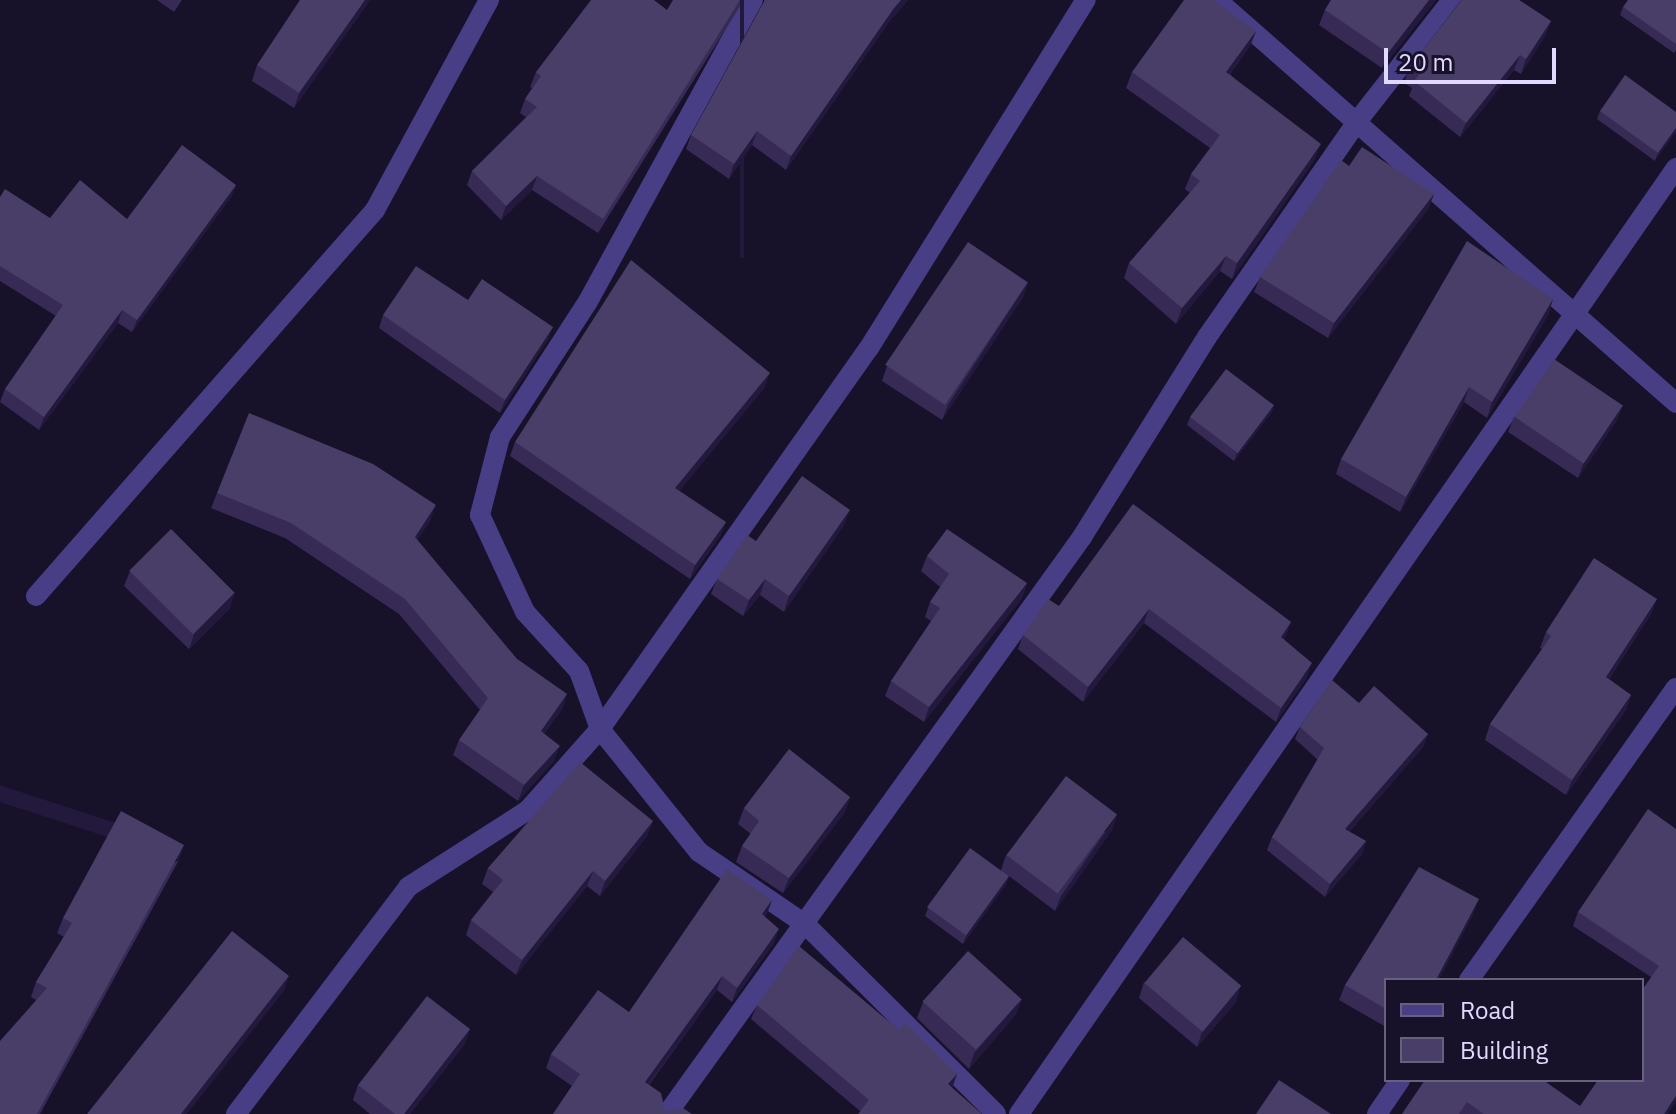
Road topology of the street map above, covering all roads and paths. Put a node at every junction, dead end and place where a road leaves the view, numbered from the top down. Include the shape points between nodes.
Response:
1 (489, 0) edge
2 (753, 0) edge
3 (1086, 0) edge
4 (1217, 0) edge
5 (1452, 0) edge
6 (1359, 119) junction
7 (1676, 168) edge
8 (1575, 310) junction
9 (1676, 403) edge
10 (36, 596) dead end
11 (1676, 688) edge
12 (600, 729) junction
13 (805, 924) junction
14 (1470, 978) edge
15 (1399, 1082) edge
16 (236, 1114) edge
17 (667, 1114) edge
18 (996, 1114) edge
19 (1019, 1114) edge
20 (1377, 1114) edge

1 - 10 street via 375,210
2 - 12 street via 587,303 500,437 480,515 525,612 579,671
3 - 12 street via 869,348
4 - 6 street
5 - 6 street
6 - 8 street
6 - 13 street via 1207,337 1082,537
7 - 8 street
8 - 9 street
8 - 19 street
11 - 14 street
12 - 13 street via 699,852
12 - 16 street via 528,810 408,887
13 - 17 street
13 - 18 street
15 - 20 street

